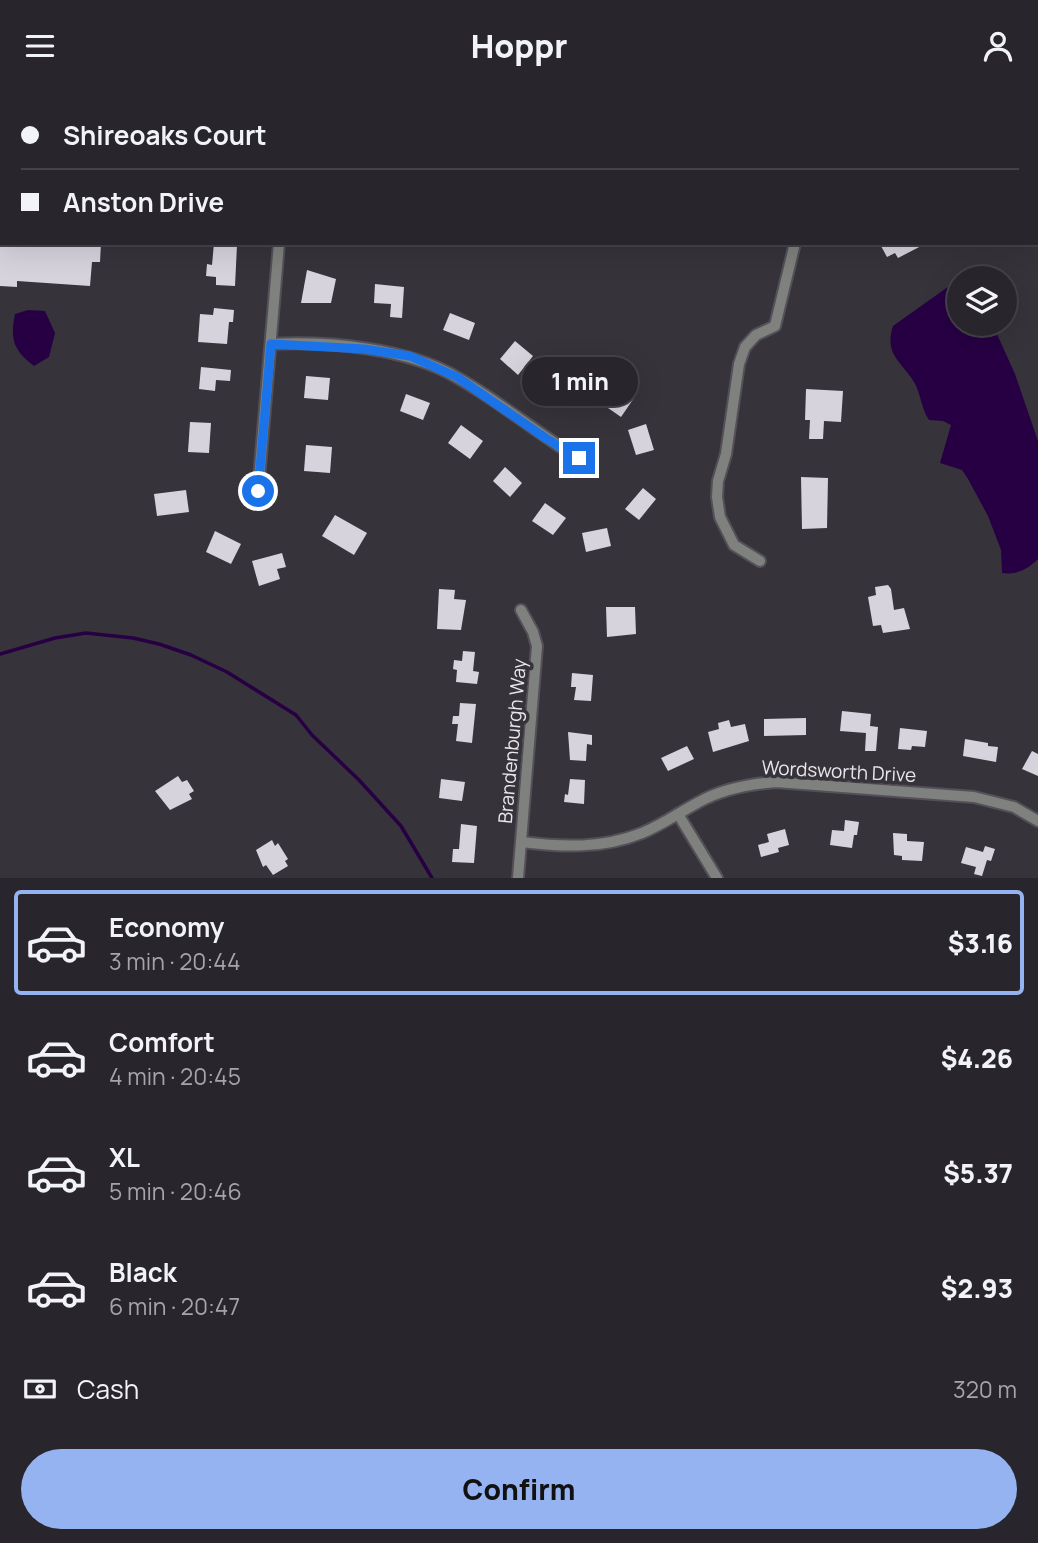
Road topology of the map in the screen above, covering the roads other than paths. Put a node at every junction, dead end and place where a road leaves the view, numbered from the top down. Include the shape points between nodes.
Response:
1 (279, 245) edge
2 (794, 245) edge
3 (271, 344) junction
4 (579, 458) dead end
5 (258, 491) dead end
6 (760, 561) dead end
7 (521, 610) dead end
8 (678, 814) junction
9 (1038, 821) edge
10 (521, 842) junction
11 (518, 878) edge
12 (717, 878) edge

1 - 3 street
2 - 6 street via 775,326 756,335 745,347 739,365 718,481 720,517 734,545
3 - 4 street via 410,356 457,377
3 - 5 street
7 - 10 street, Brandenburgh Way via 537,646
8 - 9 street, Wordsworth Drive via 726,790 776,782 974,797 1014,807
8 - 10 street, Wordsworth Drive via 643,833 605,844 566,847
8 - 12 street
10 - 11 street, Brandenburgh Way

